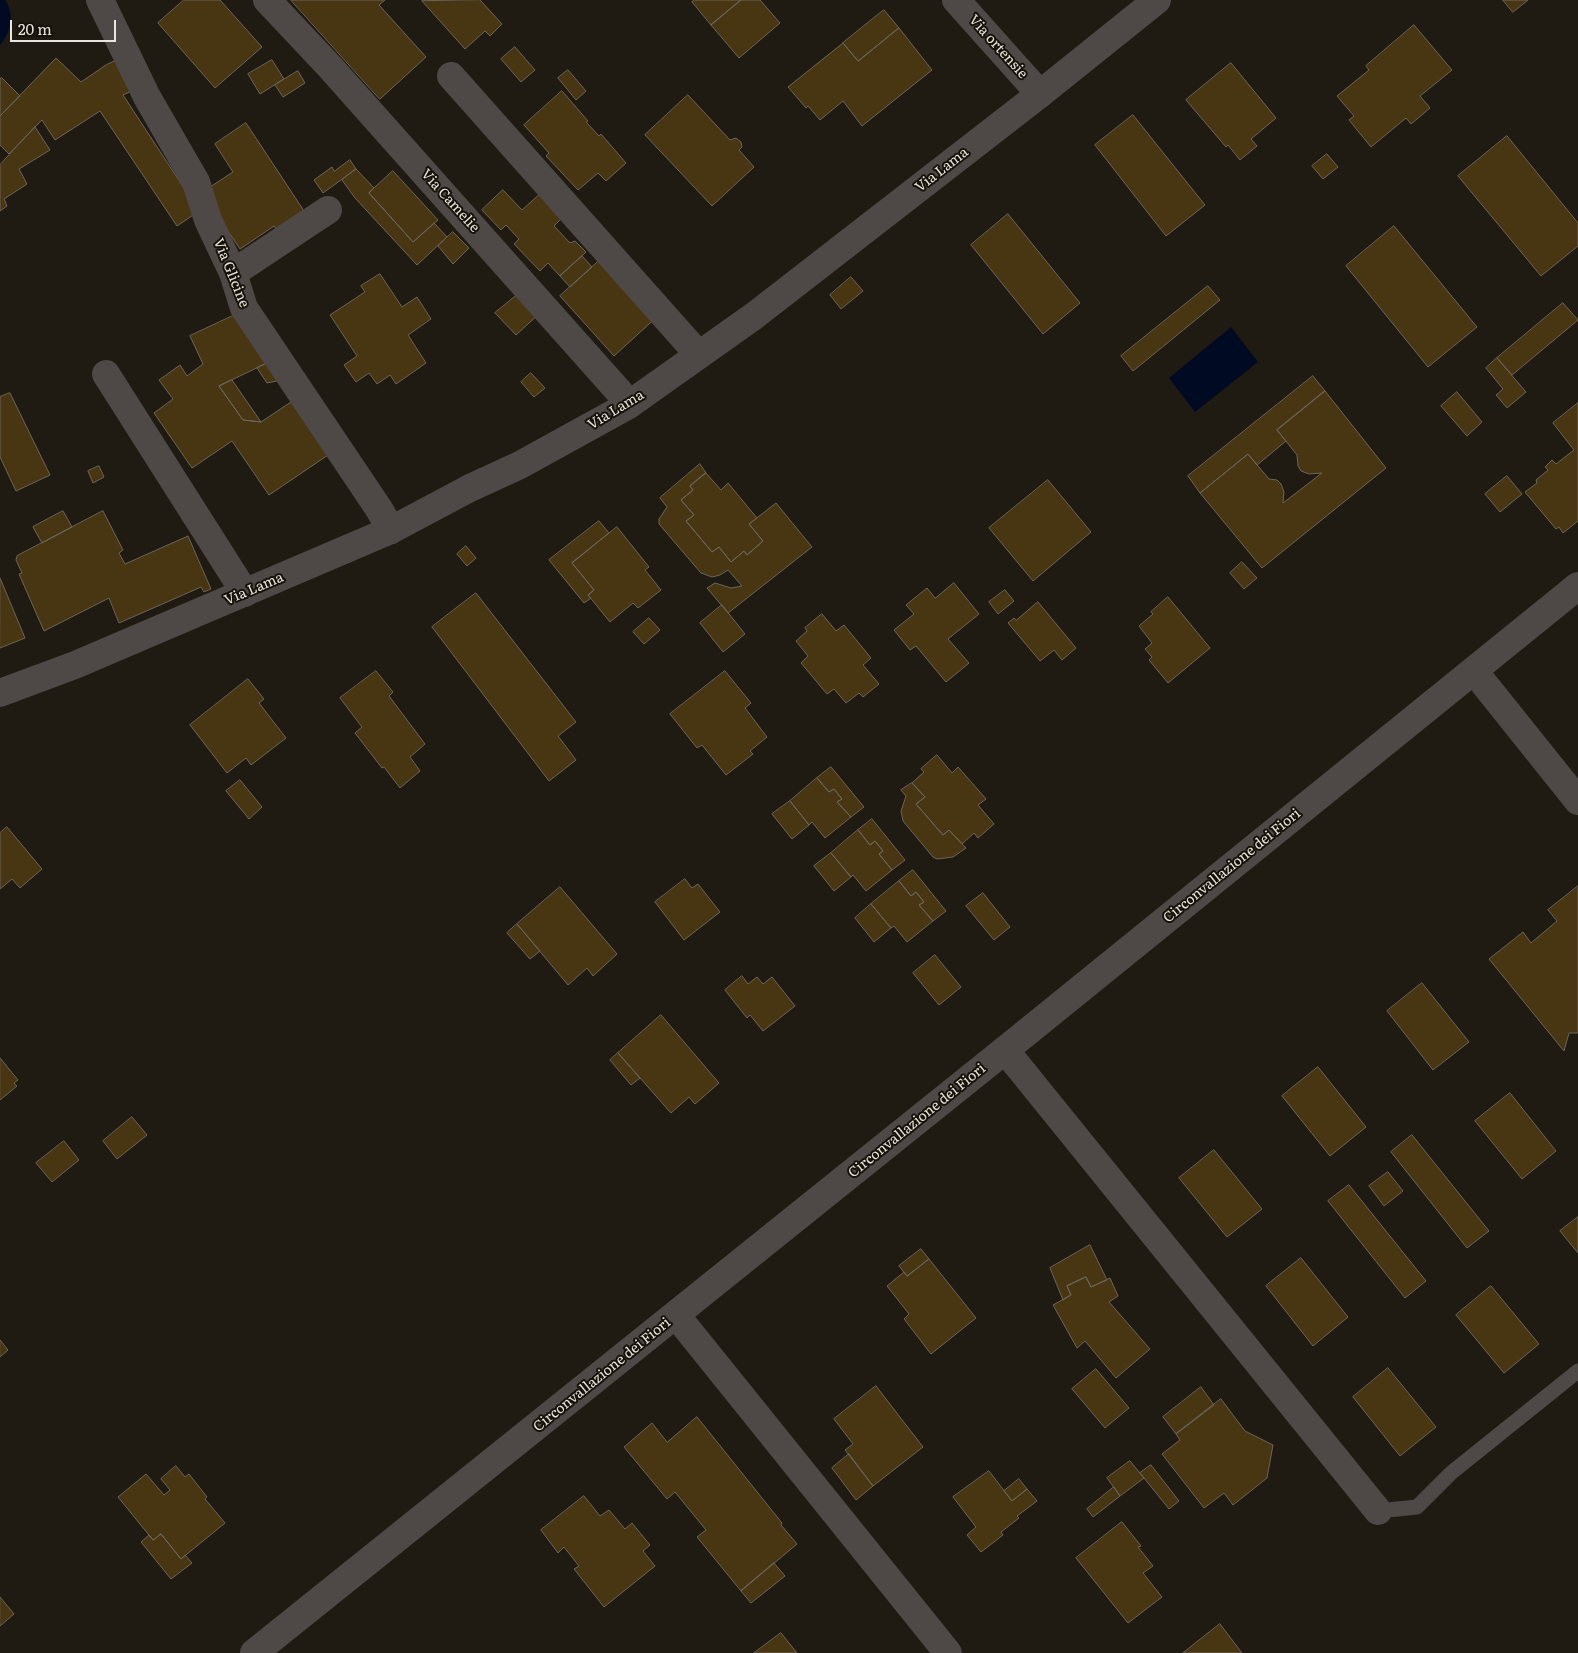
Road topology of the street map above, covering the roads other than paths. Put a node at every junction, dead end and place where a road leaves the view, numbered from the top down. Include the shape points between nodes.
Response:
1 (100, 0) edge
2 (267, 0) edge
3 (956, 0) edge
4 (1157, 0) edge
5 (451, 76) dead end
6 (1040, 94) junction
7 (328, 210) dead end
8 (233, 273) junction
9 (700, 355) junction
10 (106, 374) dead end
11 (630, 404) junction
12 (391, 530) junction
13 (1578, 586) edge
14 (245, 593) junction
15 (1474, 671) junction
16 (0, 693) edge
17 (1578, 800) edge
18 (1005, 1050) junction
19 (676, 1315) junction
20 (1578, 1371) edge
21 (1378, 1511) joint
22 (256, 1653) edge
23 (948, 1653) edge

1 - 8 street, Via Glicine via 147,97 196,182 208,220
2 - 11 street, Via Camelie
3 - 6 street, Via ortensie
4 - 6 street, Via Lama
5 - 9 street
6 - 9 street, Via Lama
7 - 8 street
8 - 12 street, Via Glicine via 244,308
9 - 11 street, Via Lama
10 - 14 street
11 - 12 street, Via Lama via 520,465
12 - 14 street, Via Lama
13 - 15 street, Circonvallazione dei Fiori
14 - 16 street, Via Lama
15 - 17 street
15 - 18 street, Circonvallazione dei Fiori
18 - 19 street, Circonvallazione dei Fiori
18 - 21 street
19 - 22 street, Circonvallazione dei Fiori
19 - 23 street
20 - 21 lane via 1452,1474 1417,1507

